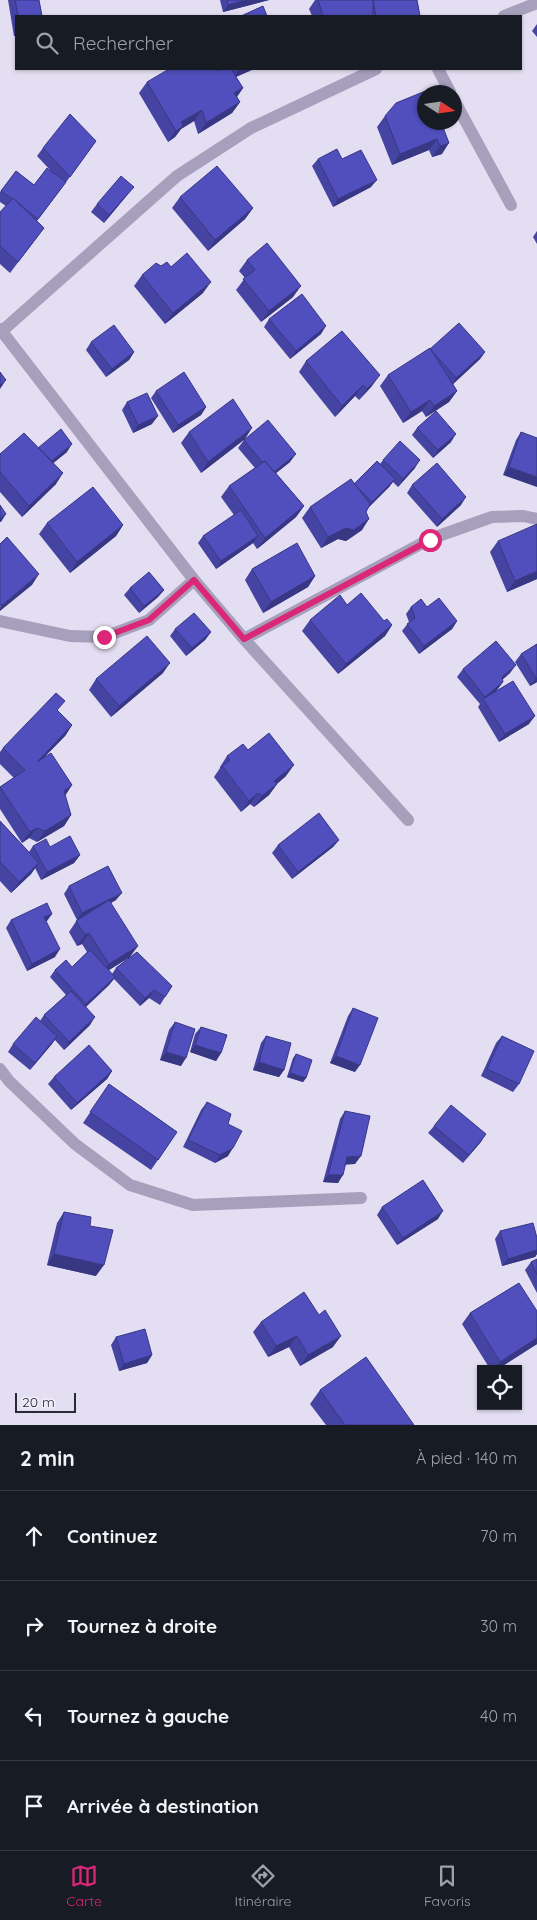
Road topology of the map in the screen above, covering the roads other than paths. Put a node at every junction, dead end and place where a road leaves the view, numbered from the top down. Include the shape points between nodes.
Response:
1 (537, 3) edge
2 (507, 15) edge
3 (374, 70) edge
4 (439, 70) edge
5 (446, 85) edge
6 (462, 115) edge
7 (511, 205) dead end
8 (1, 330) edge
9 (537, 519) edge
10 (194, 580) junction
11 (0, 621) edge
12 (244, 639) junction
13 (408, 820) dead end
14 (0, 1069) edge
15 (361, 1198) dead end

1 - 2 street
3 - 8 street via 251,128 177,176
4 - 5 street
6 - 7 street
8 - 10 street
9 - 12 street via 492,517 430,540
10 - 11 street via 149,620 104,637 70,636
10 - 12 street
12 - 13 street
14 - 15 street via 75,1144 130,1185 193,1205

